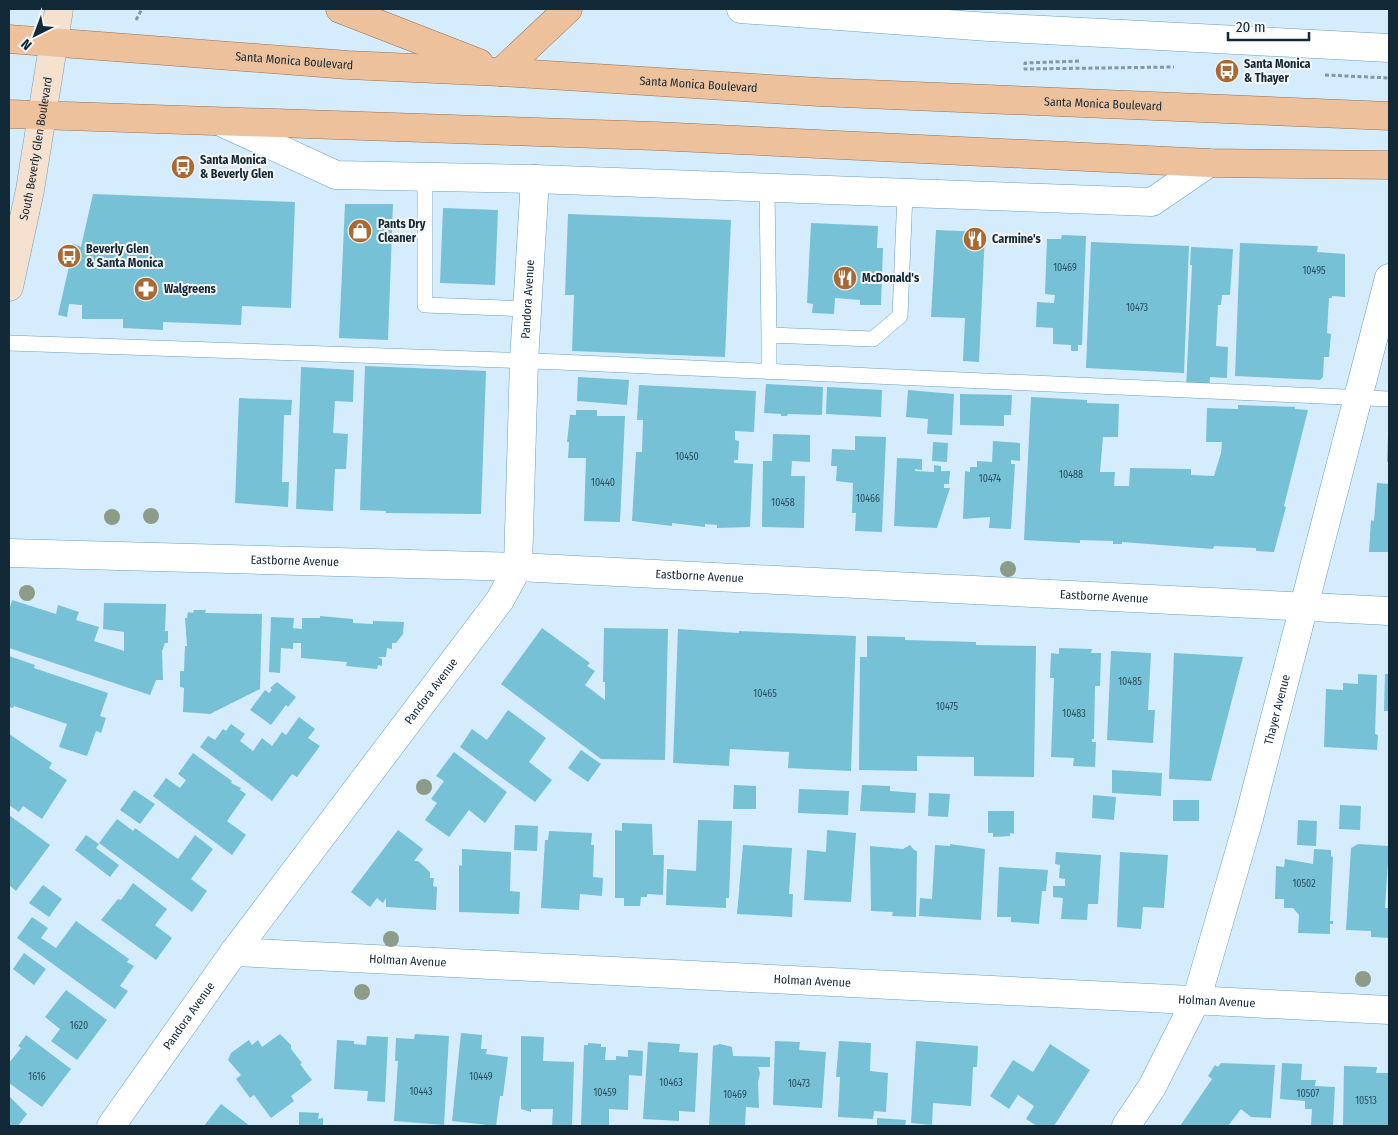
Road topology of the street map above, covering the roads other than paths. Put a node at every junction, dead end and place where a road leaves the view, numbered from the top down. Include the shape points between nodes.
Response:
1 (59, 9) edge
2 (340, 9) edge
3 (568, 9) edge
4 (742, 9) edge
5 (990, 18) edge
6 (9, 39) edge
7 (53, 43) junction
8 (1389, 48) edge
9 (501, 72) junction
10 (9, 114) edge
11 (1389, 116) edge
12 (42, 117) junction
13 (223, 123) junction
14 (1209, 163) junction
15 (1389, 165) edge
16 (425, 176) junction
17 (534, 179) junction
18 (767, 188) junction
19 (905, 193) junction
20 (12, 253) edge
21 (1389, 278) edge
22 (9, 287) edge
23 (527, 309) junction
24 (769, 335) junction
25 (9, 343) edge
26 (524, 361) junction
27 (769, 372) junction
28 (1358, 397) junction
29 (1389, 399) edge
30 (9, 553) edge
31 (518, 567) junction
32 (1305, 607) junction
33 (1389, 611) edge
34 (234, 952) junction
35 (1197, 998) junction
36 (1389, 1010) edge
37 (111, 1126) edge
38 (1126, 1126) edge

1 - 7 main road, South Beverly Glen Boulevard
2 - 9 main road
3 - 9 main road
4 - 5 street
5 - 8 street
6 - 7 main road, Santa Monica Boulevard
7 - 9 main road, Santa Monica Boulevard via 348,65
7 - 12 main road, South Beverly Glen Boulevard
9 - 11 main road, Santa Monica Boulevard via 819,92
10 - 12 main road
12 - 13 main road
12 - 20 main road, South Beverly Glen Boulevard via 30,190
13 - 14 main road via 655,136
13 - 16 street via 336,174
14 - 15 main road
14 - 19 street via 1152,202
16 - 17 street
16 - 23 lane via 425,305
17 - 18 street
17 - 23 street, Pandora Avenue
18 - 19 street
18 - 24 lane
19 - 24 lane via 900,316 873,339
20 - 22 main road, South Beverly Glen Boulevard
21 - 28 street, Thayer Avenue
23 - 26 street, Pandora Avenue
24 - 27 lane
25 - 26 lane
26 - 27 lane
26 - 31 street, Pandora Avenue
27 - 28 lane
28 - 29 lane
28 - 32 street, Thayer Avenue
30 - 31 street, Eastborne Avenue
31 - 32 street, Eastborne Avenue
31 - 34 street, Pandora Avenue via 500,600
32 - 33 street, Eastborne Avenue
32 - 35 street, Thayer Avenue
34 - 35 street, Holman Avenue
34 - 37 street, Pandora Avenue
35 - 36 street, Holman Avenue
35 - 38 street, Thayer Avenue via 1152,1087

